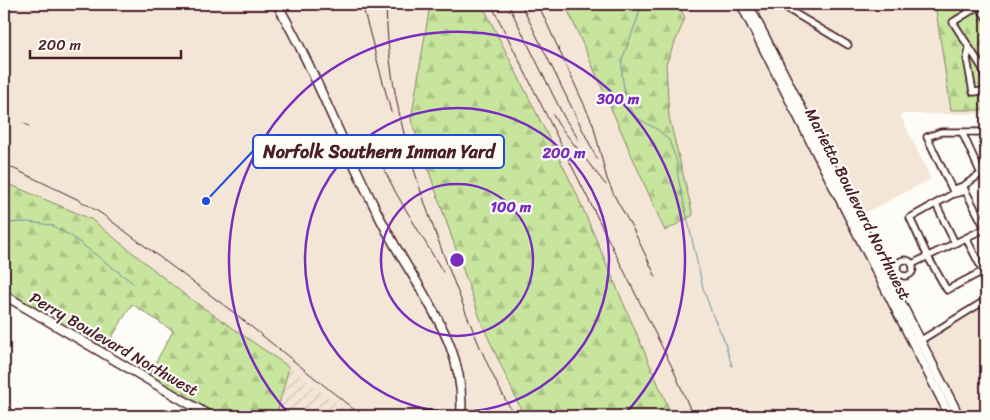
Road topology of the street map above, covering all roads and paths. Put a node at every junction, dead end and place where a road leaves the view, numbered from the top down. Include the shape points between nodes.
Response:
1 (277, 4) edge
2 (779, 4) edge
3 (746, 5) edge
4 (978, 5) edge
5 (986, 17) edge
6 (848, 45) dead end
7 (968, 49) junction
8 (986, 77) edge
9 (986, 91) edge
10 (962, 132) junction
11 (986, 132) edge
12 (964, 187) junction
13 (953, 193) junction
14 (936, 204) junction
15 (986, 228) edge
16 (966, 238) junction
17 (955, 243) junction
18 (928, 257) junction
19 (912, 264) junction
20 (899, 273) junction
21 (888, 278) junction
22 (4, 295) edge
23 (986, 300) edge
24 (916, 343) junction
25 (210, 416) edge
26 (462, 416) edge
27 (950, 416) edge
28 (959, 416) edge

1 - 26 main road via 373,205 446,335 458,371
2 - 6 street
3 - 21 main road
3 - 24 main road, Marietta Boulevard Northwest
4 - 5 street
4 - 7 street via 953,22
7 - 8 street
7 - 9 street via 974,92
10 - 11 street
10 - 12 street via 981,174
10 - 13 street via 941,132 927,137
12 - 13 street via 956,188
12 - 15 street
13 - 14 street
14 - 17 street
14 - 18 street via 910,218
15 - 16 street
16 - 17 street
16 - 18 street via 983,271 947,290
17 - 18 street
18 - 19 street
19 - 20 street via 910,274 903,276
19 - 20 street via 904,260 900,262
20 - 21 street
21 - 24 main road
22 - 25 main road, Perry Boulevard Northwest
23 - 24 street
24 - 27 main road, Marietta Boulevard Northwest
24 - 28 main road

